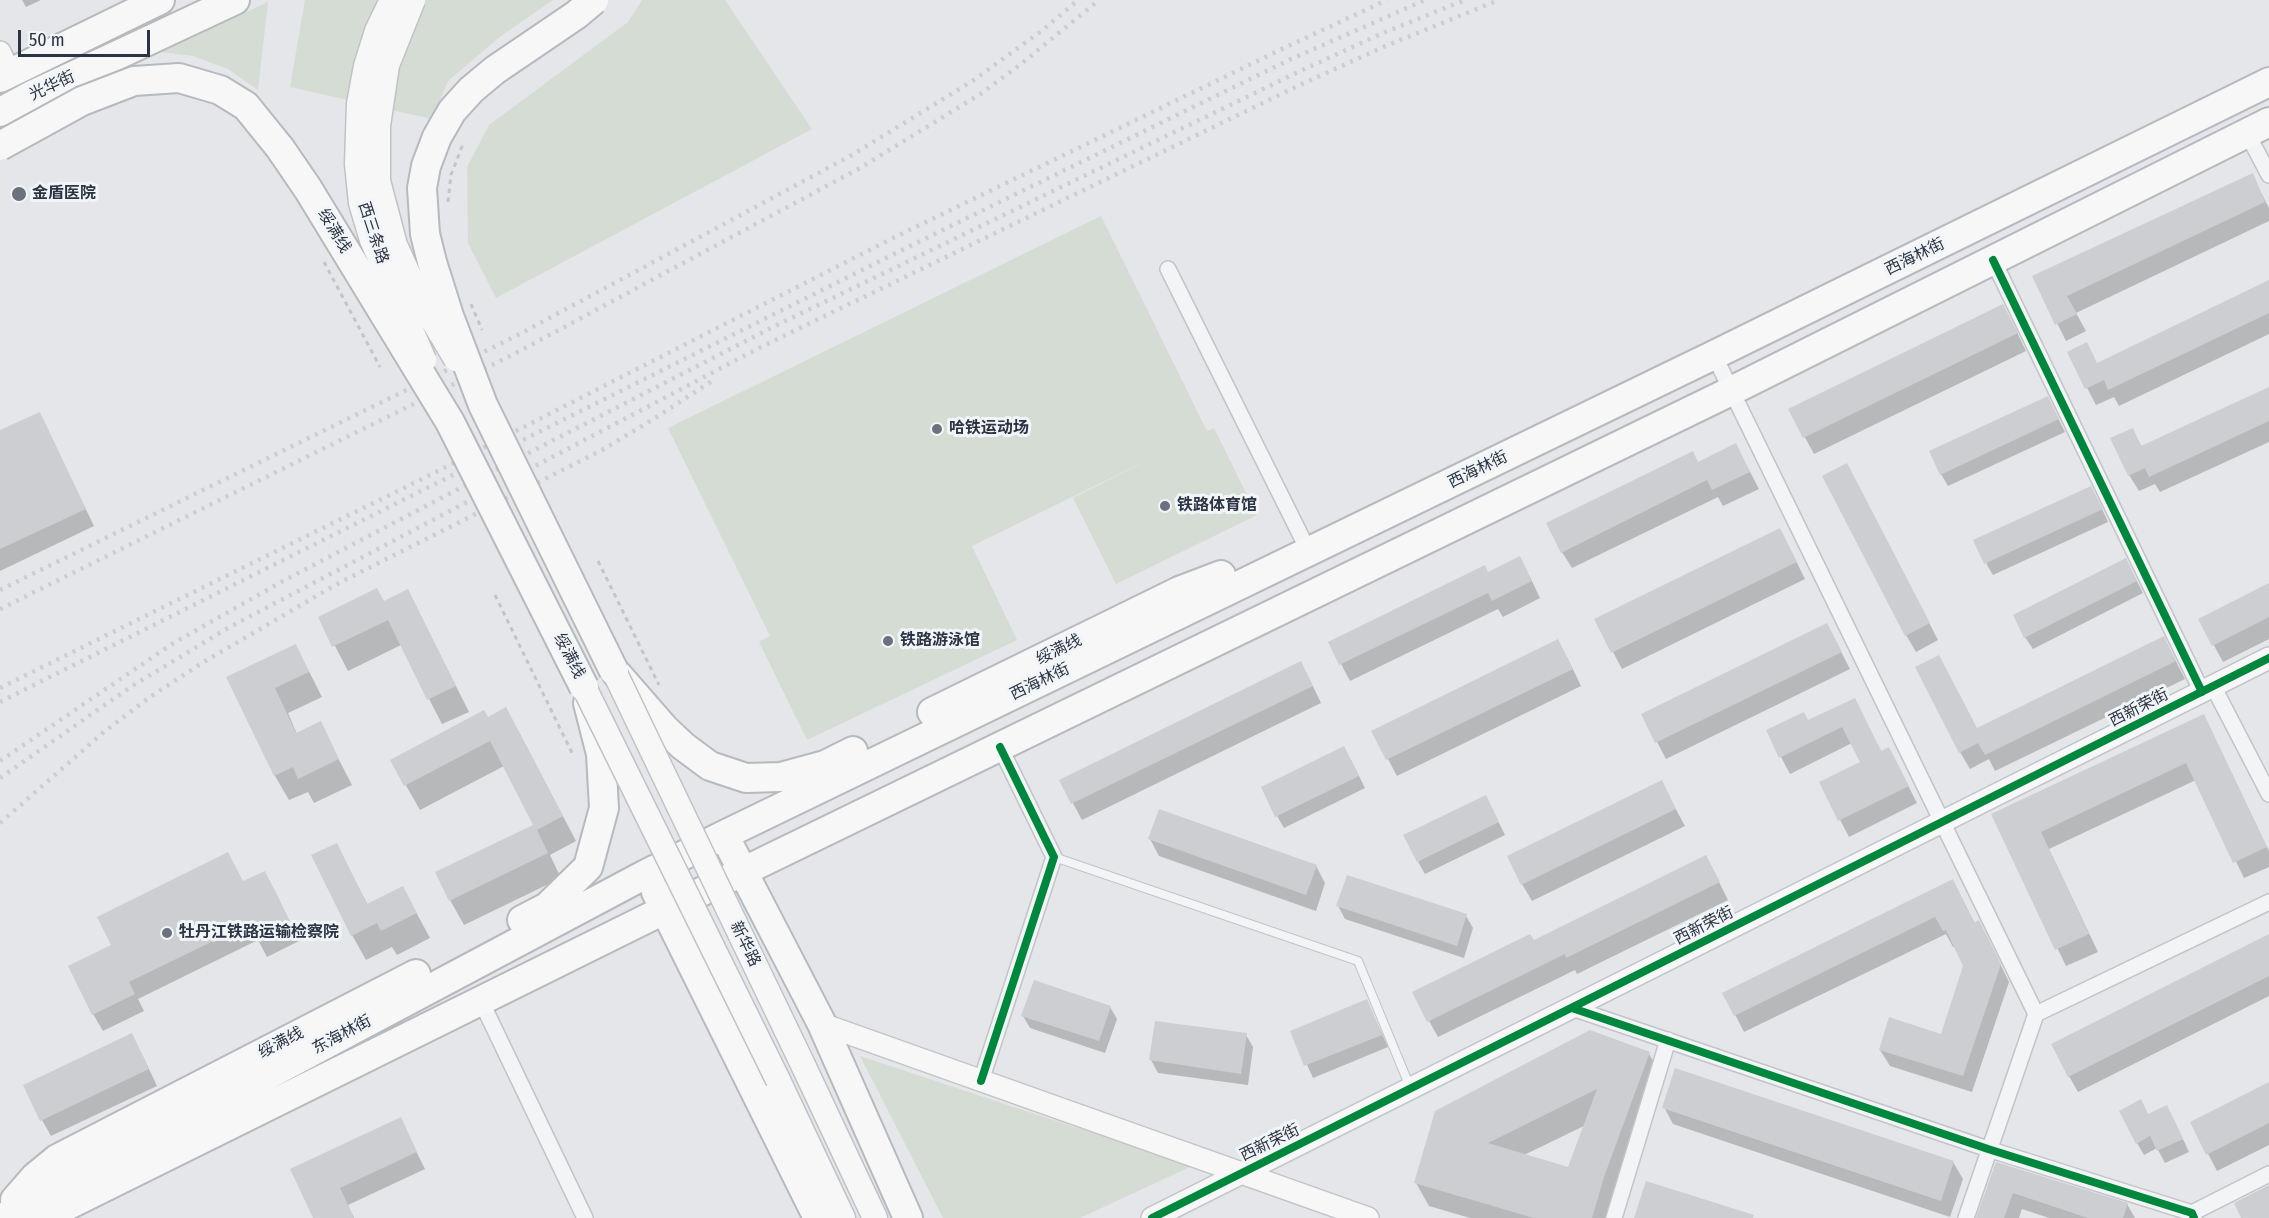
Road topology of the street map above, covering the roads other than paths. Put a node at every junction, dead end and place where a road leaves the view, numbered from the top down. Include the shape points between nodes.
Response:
1 (160, 0) edge
2 (236, 0) edge
3 (392, 0) edge
4 (413, 0) edge
5 (594, 0) edge
6 (4, 67) edge
7 (2269, 82) edge
8 (0, 112) edge
9 (2258, 127) edge
10 (0, 146) edge
11 (2269, 175) edge
12 (1993, 260) junction
13 (1168, 269) dead end
14 (1714, 355) junction
15 (1731, 391) junction
16 (483, 405) junction
17 (450, 422) junction
18 (1304, 554) junction
19 (2269, 658) edge
20 (614, 671) junction
21 (584, 687) junction
22 (2208, 689) junction
23 (1000, 747) junction
24 (2269, 794) edge
25 (1942, 822) junction
26 (724, 835) junction
27 (685, 855) joint
28 (1054, 857) junction
29 (743, 872) junction
30 (646, 874) junction
31 (2269, 902) edge
32 (666, 909) junction
33 (481, 1001) junction
34 (1572, 1008) junction
35 (2036, 1014) junction
36 (822, 1024) junction
37 (1668, 1040) junction
38 (981, 1081) junction
39 (1411, 1089) junction
40 (1988, 1149) junction
41 (1239, 1173) junction
42 (2269, 1174) edge
43 (9, 1215) edge
44 (2193, 1216) edge
45 (42, 1218) edge
46 (585, 1218) edge
47 (818, 1218) edge
48 (843, 1218) edge
49 (875, 1218) edge
50 (908, 1218) edge
51 (1152, 1218) edge
52 (1368, 1218) edge
53 (1614, 1218) edge
54 (1966, 1218) edge

1 - 6 highway, 光华街
2 - 8 highway, 光华街
3 - 17 main road, 西三条路, bridge via 366,66 359,104 357,164 361,203 372,240
4 - 16 main road, 西三条路, bridge via 387,65 378,126 378,181 395,245 420,297
5 - 16 highway, 绥满线, bridge via 471,90 452,111 426,166 422,189 425,234 449,316
7 - 14 highway, 西海林街
9 - 11 street
9 - 12 highway
10 - 17 highway, 绥满线, bridge via 82,101 135,81 179,78 220,90 246,106 280,148
12 - 15 highway
12 - 22 street
13 - 18 street
14 - 15 street
14 - 18 highway, 西海林街
15 - 23 highway
15 - 25 street
16 - 20 highway, 绥满线, bridge
17 - 21 highway, 绥满线, bridge
18 - 20 highway, 绥满线, bridge via 1227,573 1179,591 825,765 781,777 746,778 710,766 664,728
18 - 26 highway, 西海林街
19 - 22 street, 西新荣街
20 - 49 main road, 新华路, bridge
21 - 43 highway, 绥满线, bridge via 601,754 604,808 588,867 548,907 57,1159 16,1197
21 - 48 main road, 新华路, bridge
22 - 24 street
22 - 25 street, 西新荣街
23 - 28 street
23 - 29 highway
25 - 34 street, 西新荣街
25 - 35 street
26 - 27 highway, 西海林街
26 - 29 highway
27 - 30 highway, 东海林街
28 - 38 street
28 - 39 lane via 1358,962
29 - 32 highway, 东海林街
29 - 36 highway
30 - 32 highway
30 - 43 highway, 东海林街
31 - 35 street
32 - 33 highway, 东海林街
32 - 47 highway
33 - 45 highway, 东海林街
33 - 46 street
34 - 37 street
34 - 39 street, 西新荣街
35 - 40 street
36 - 38 street
36 - 50 highway
37 - 40 street
37 - 53 street
38 - 41 street
39 - 41 street, 西新荣街
40 - 44 street
40 - 54 street
41 - 51 street, 西新荣街
41 - 52 street
42 - 44 street

